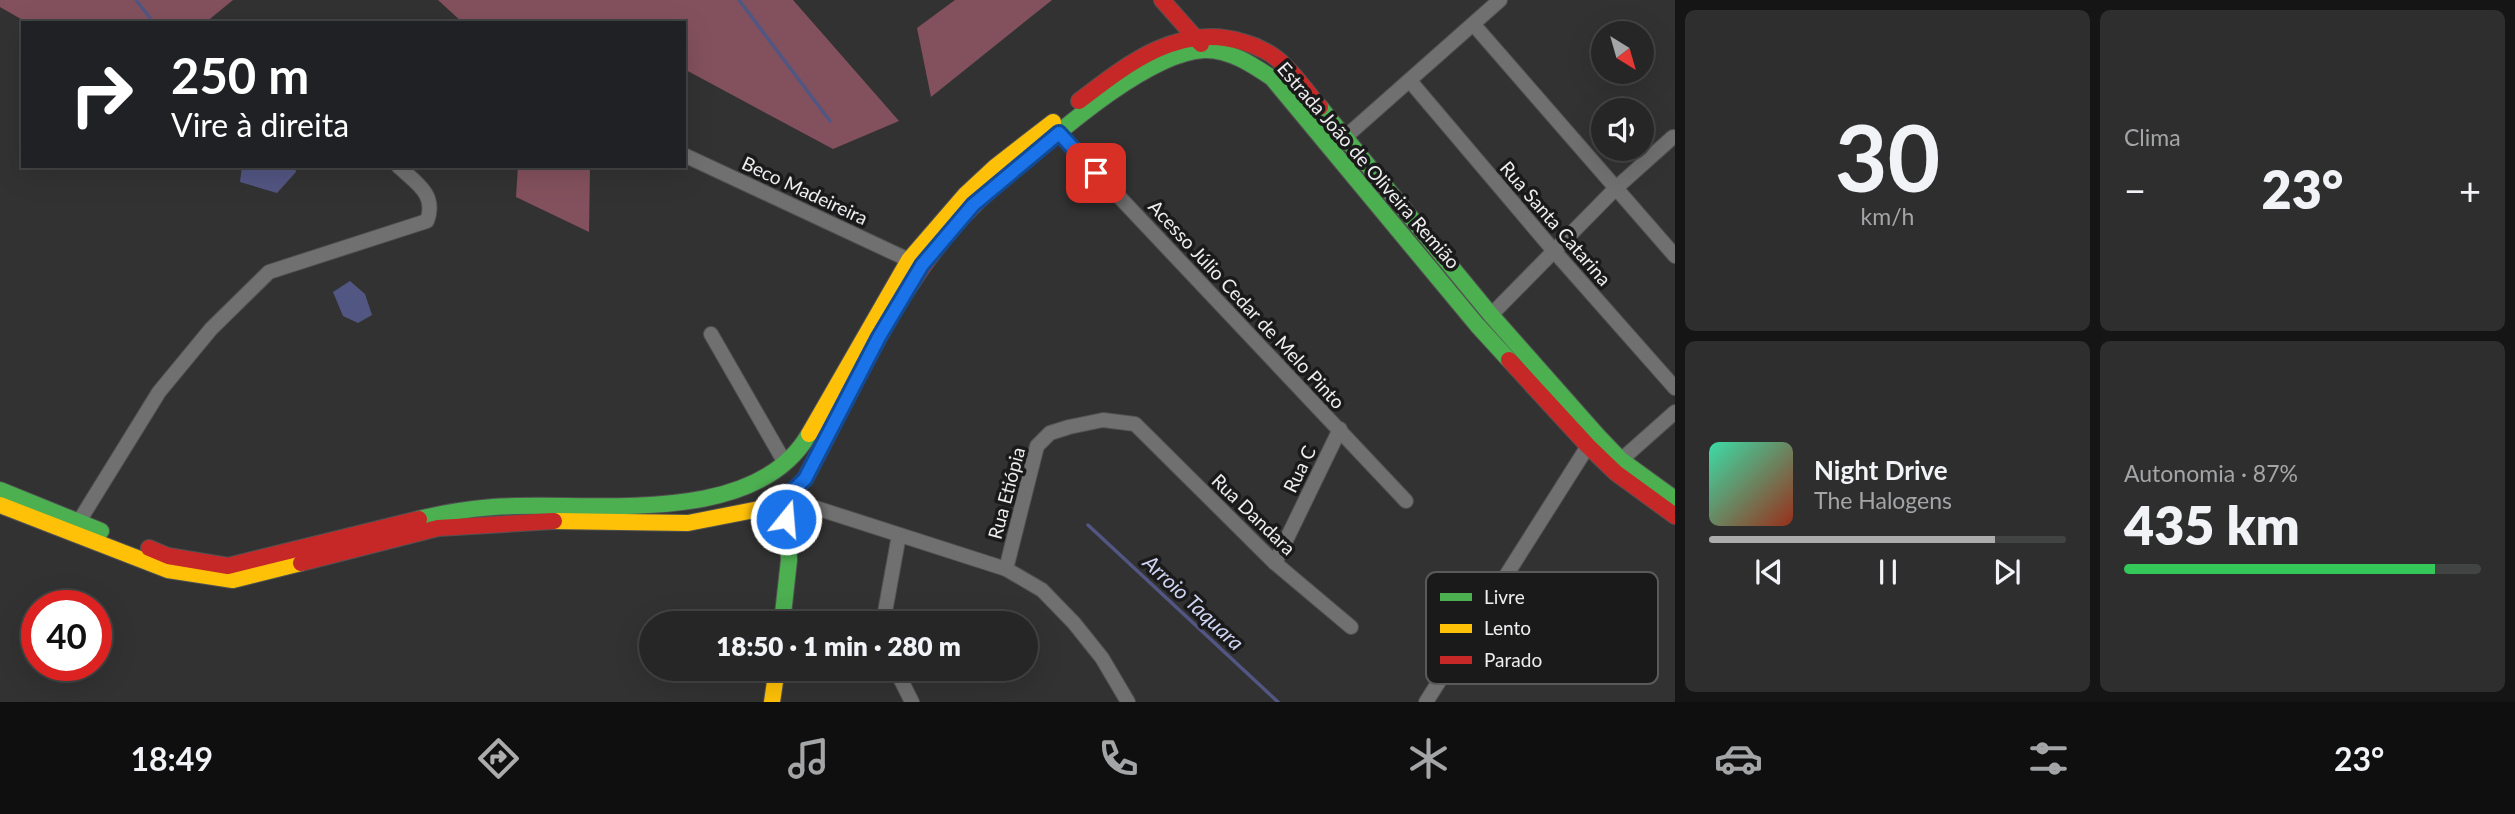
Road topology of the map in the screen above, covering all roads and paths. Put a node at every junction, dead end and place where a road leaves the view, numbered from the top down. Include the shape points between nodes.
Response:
1 (1162, 0) edge
2 (1500, 0) edge
3 (1474, 25) junction
4 (1195, 35) junction
5 (1205, 50) junction
6 (1410, 81) junction
7 (1059, 133) junction
8 (1674, 137) edge
9 (1343, 139) junction
10 (686, 156) edge
11 (400, 168) edge
12 (1616, 188) junction
13 (1554, 251) junction
14 (1675, 256) edge
15 (909, 260) junction
16 (1490, 315) junction
17 (712, 334) dead end
18 (1675, 387) edge
19 (1675, 412) edge
20 (1135, 424) joint
21 (1340, 429) junction
22 (1588, 446) junction
23 (1621, 460) junction
24 (785, 463) junction
25 (805, 479) junction
26 (761, 481) junction
27 (0, 490) edge
28 (785, 498) junction
29 (1675, 499) edge
30 (1406, 501) dead end
31 (0, 505) edge
32 (770, 507) junction
33 (1675, 516) edge
34 (78, 523) junction
35 (899, 535) junction
36 (1275, 563) junction
37 (1006, 569) junction
38 (1508, 572) edge
39 (783, 611) edge
40 (885, 611) edge
41 (1351, 627) dead end
42 (902, 681) edge
43 (1437, 684) edge
44 (912, 702) edge
45 (1128, 702) edge
46 (1426, 702) edge

1 - 4 main road
2 - 3 street
3 - 6 street
3 - 12 street
4 - 5 main road
4 - 9 main road, Estrada João de Oliveira Remião via 1227,36 1252,44 1284,64
4 - 15 main road, Estrada João de Oliveira Remião via 1132,60 1014,152 966,194
5 - 7 main road, Estrada João de Oliveira Remião via 1171,58 1139,73
5 - 22 main road, Estrada João de Oliveira Remião via 1244,59 1272,78 1477,325
6 - 9 street
6 - 13 street, Rua Santa Catarina
7 - 21 street, Acesso Júlio Cedar de Melo Pinto
7 - 25 main road, Estrada João de Oliveira Remião via 973,205 922,265
8 - 12 street
9 - 16 main road, Estrada João de Oliveira Remião
10 - 15 street, Beco Madeireira
11 - 34 street via 426,193 431,210 427,221 269,272 211,329 159,392
12 - 13 street
12 - 14 street
13 - 16 street
13 - 18 street, Rua Santa Catarina
15 - 24 main road, Estrada João de Oliveira Remião via 805,441
16 - 23 main road, Estrada João de Oliveira Remião
17 - 24 street
19 - 23 street
20 - 36 street, Rua Dandara
20 - 37 street, Rua Etiópia via 1103,420 1050,433 1037,446
21 - 30 street, Acesso Júlio Cedar de Melo Pinto
21 - 36 street, Rua C
22 - 33 main road, Estrada João de Oliveira Remião
22 - 38 street
23 - 29 main road, Estrada João de Oliveira Remião
24 - 25 main road
24 - 26 main road, Estrada João de Oliveira Remião
25 - 28 main road, Estrada João de Oliveira Remião
26 - 32 main road
26 - 34 main road, Estrada João de Oliveira Remião via 696,502 494,507 437,514 228,566 168,556
27 - 34 main road, Estrada João de Oliveira Remião
28 - 32 main road, Estrada João de Oliveira Remião
28 - 35 street
28 - 39 main road via 789,559
31 - 32 main road, Estrada João de Oliveira Remião via 168,569 233,580 438,528 542,522 688,523
35 - 37 street
35 - 40 street
36 - 41 street, Rua Dandara
37 - 45 street via 1042,590 1074,623 1102,657
42 - 44 street
43 - 46 street

